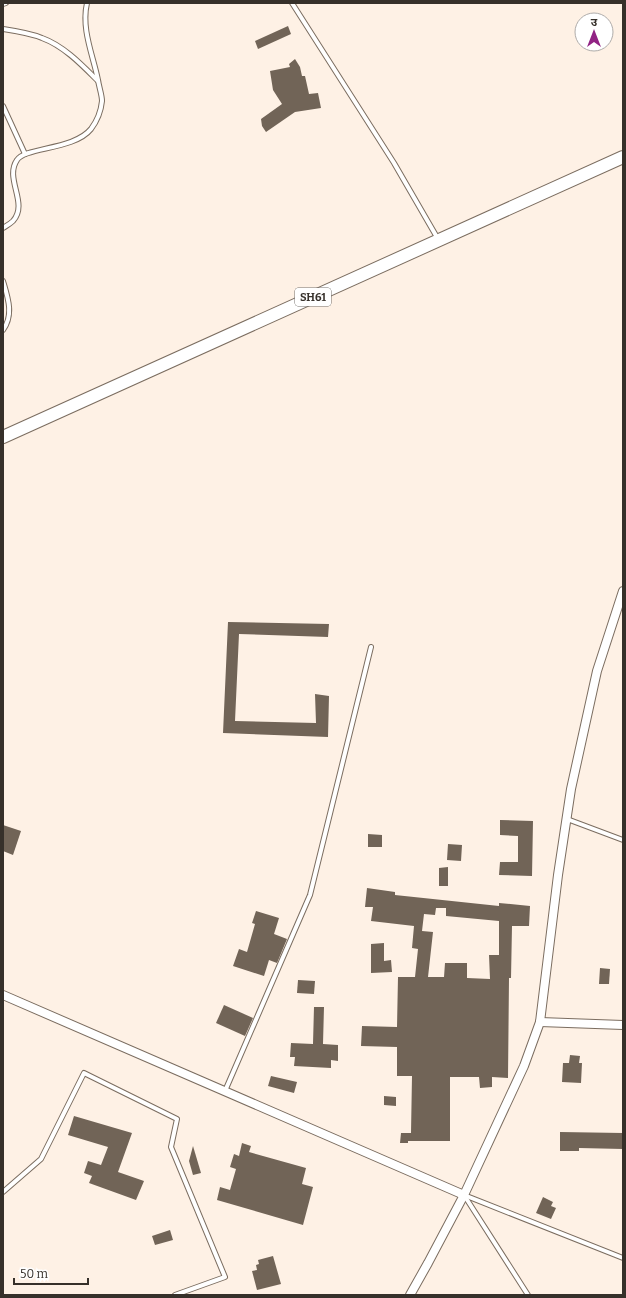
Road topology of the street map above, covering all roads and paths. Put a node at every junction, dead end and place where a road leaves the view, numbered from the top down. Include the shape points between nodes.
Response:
1 (6, 3) edge
2 (87, 3) edge
3 (292, 3) edge
4 (3, 4) edge
5 (3, 29) edge
6 (98, 82) junction
7 (3, 106) edge
8 (25, 154) junction
9 (623, 157) edge
10 (3, 228) edge
11 (438, 240) junction
12 (3, 281) edge
13 (3, 330) edge
14 (3, 437) edge
15 (623, 590) edge
16 (371, 647) dead end
17 (567, 819) junction
18 (623, 840) edge
19 (3, 995) edge
20 (540, 1022) junction
21 (623, 1025) edge
22 (225, 1091) junction
23 (3, 1192) edge
24 (464, 1195) junction
25 (623, 1258) edge
26 (175, 1295) edge
27 (410, 1295) edge
28 (528, 1295) edge

1 - 4 lane
2 - 6 lane via 86,29
3 - 11 lane via 394,163
5 - 6 lane via 44,38 80,63
6 - 8 lane via 102,101 98,119 90,130 77,141
7 - 8 lane
8 - 10 lane via 17,159 14,169 13,177 19,203 17,213 13,221
9 - 11 main road, SH61
11 - 14 main road, SH61
12 - 13 lane via 10,302 10,313
15 - 17 street via 597,671
16 - 22 lane via 310,895
17 - 18 lane
17 - 20 street
19 - 22 street
20 - 21 street
20 - 24 street via 524,1066
22 - 24 street
23 - 26 lane via 41,1159 84,1073 178,1119 171,1147 225,1277
24 - 25 lane
24 - 27 street
24 - 28 lane

